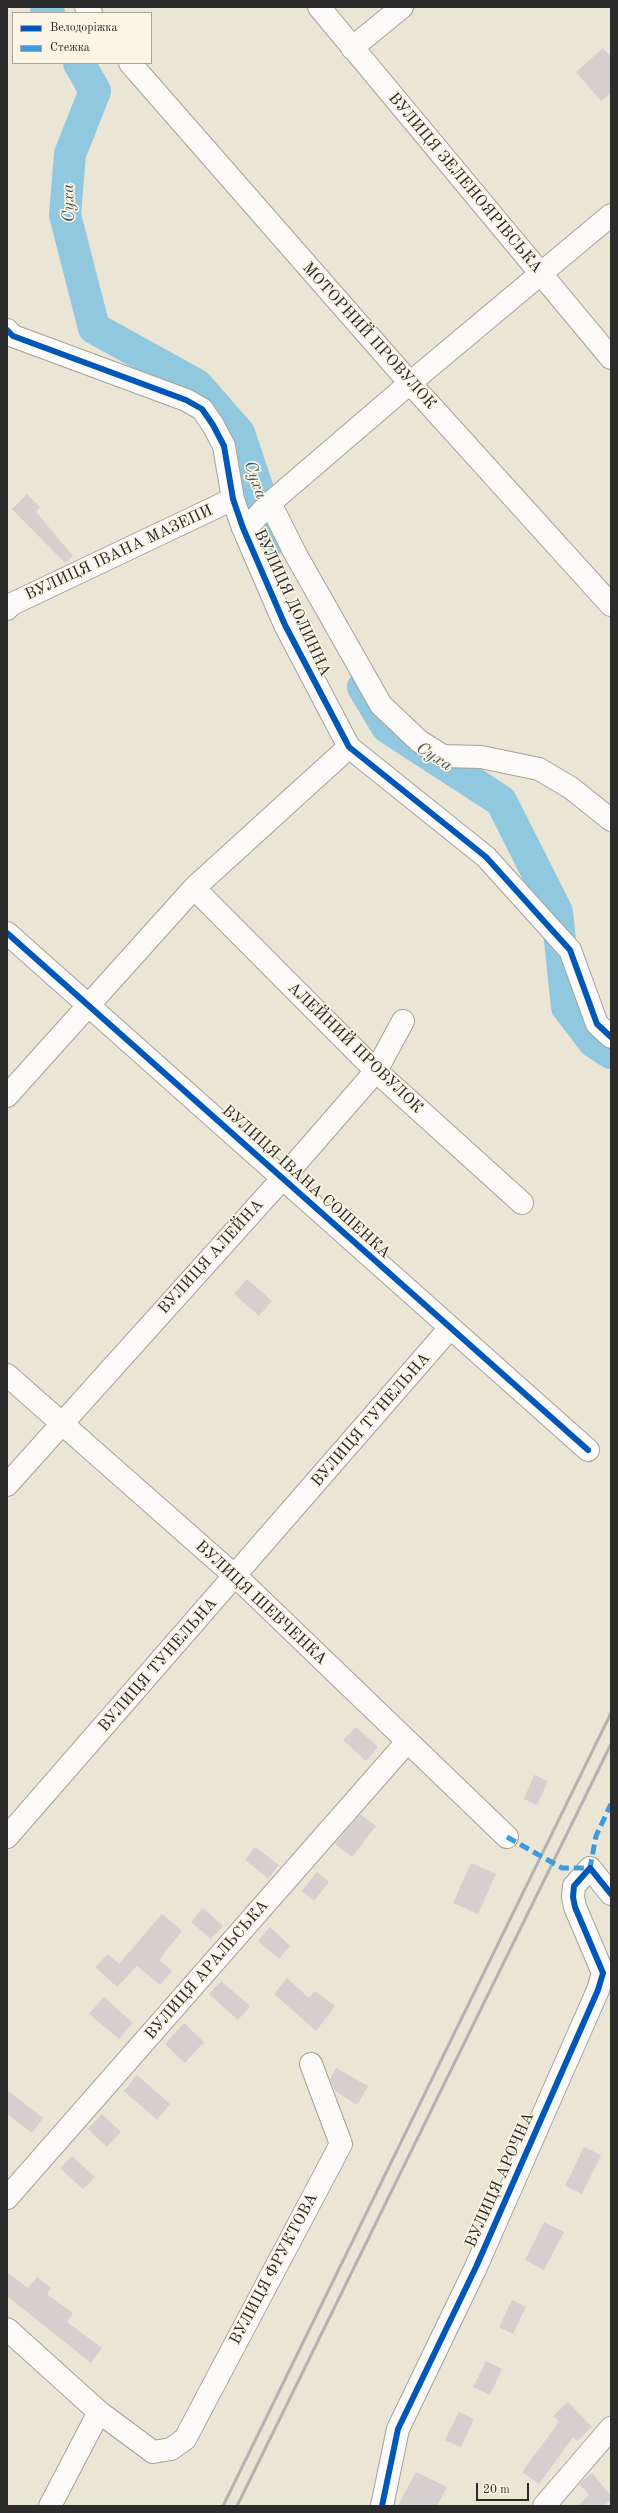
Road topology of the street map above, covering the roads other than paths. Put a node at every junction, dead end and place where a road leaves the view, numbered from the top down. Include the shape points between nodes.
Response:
1 (319, 7) edge
2 (402, 7) edge
3 (352, 48) junction
4 (131, 64) edge
5 (611, 215) edge
6 (541, 274) junction
7 (7, 330) edge
8 (611, 358) edge
9 (410, 383) junction
10 (233, 499) junction
11 (270, 503) junction
12 (246, 526) junction
13 (8, 603) edge
14 (611, 605) edge
15 (349, 747) junction
16 (611, 820) edge
17 (194, 888) junction
18 (7, 933) edge
19 (89, 1005) junction
20 (403, 1021) dead end
21 (611, 1037) edge
22 (376, 1071) junction
23 (7, 1096) edge
24 (282, 1179) junction
25 (522, 1203) dead end
26 (450, 1328) junction
27 (7, 1375) edge
28 (61, 1423) junction
29 (588, 1450) dead end
30 (7, 1485) edge
31 (235, 1577) junction
32 (407, 1742) junction
33 (7, 1837) edge
34 (507, 1837) dead end
35 (611, 1894) edge
36 (311, 2064) dead end
37 (7, 2198) edge
38 (7, 2329) edge
39 (99, 2412) junction
40 (611, 2428) edge
41 (50, 2506) edge
42 (382, 2506) edge
43 (544, 2506) edge

1 - 3 street, ВУЛИЦЯ ЗЕЛЕНОЯРІВСЬКА
2 - 3 street
3 - 6 street, ВУЛИЦЯ ЗЕЛЕНОЯРІВСЬКА
4 - 9 street, МОТОРНИЙ ПРОВУЛОК
5 - 6 street
6 - 8 street, ВУЛИЦЯ ЗЕЛЕНОЯРІВСЬКА
6 - 9 street
7 - 10 street, ВУЛИЦЯ ДОЛИННА via 13,336 186,400 202,409 224,446
9 - 11 street
9 - 14 street, МОТОРНИЙ ПРОВУЛОК
10 - 12 street, ВУЛИЦЯ ДОЛИННА
10 - 13 street, ВУЛИЦЯ ІВАНА МАЗЕПИ
11 - 12 street
11 - 16 street, ВУЛИЦЯ ДОЛИННА via 296,555 381,705 419,742 443,756 481,757 539,769 571,788
12 - 15 street, ВУЛИЦЯ ДОЛИННА via 285,625
15 - 17 street
15 - 21 street, ВУЛИЦЯ ДОЛИННА via 486,857 570,950 597,1024
17 - 19 street
17 - 22 street, АЛЕЙНИЙ ПРОВУЛОК
18 - 19 street, ВУЛИЦЯ ІВАНА СОШЕНКА
19 - 23 street
19 - 24 street, ВУЛИЦЯ ІВАНА СОШЕНКА
20 - 22 street, ВУЛИЦЯ АЛЕЙНА
22 - 24 street, ВУЛИЦЯ АЛЕЙНА
22 - 25 street, АЛЕЙНИЙ ПРОВУЛОК
24 - 26 street, ВУЛИЦЯ ІВАНА СОШЕНКА
24 - 28 street, ВУЛИЦЯ АЛЕЙНА
26 - 29 street, ВУЛИЦЯ ІВАНА СОШЕНКА
26 - 31 street, ВУЛИЦЯ ТУНЕЛЬНА
27 - 28 street, ВУЛИЦЯ ШЕВЧЕНКА
28 - 30 street, ВУЛИЦЯ АЛЕЙНА
28 - 31 street, ВУЛИЦЯ ШЕВЧЕНКА
31 - 32 street, ВУЛИЦЯ ШЕВЧЕНКА
31 - 33 street, ВУЛИЦЯ ТУНЕЛЬНА
32 - 34 street, ВУЛИЦЯ ШЕВЧЕНКА
32 - 37 street, ВУЛИЦЯ АРАЛЬСЬКА
35 - 42 street, ВУЛИЦЯ АРОЧНА via 590,1868 574,1886 573,1896 603,1973 598,1990 476,2267 398,2429
36 - 39 street, ВУЛИЦЯ ФРУКТОВА via 341,2144 185,2439 171,2449 153,2452
38 - 39 street
39 - 41 street
40 - 43 street

